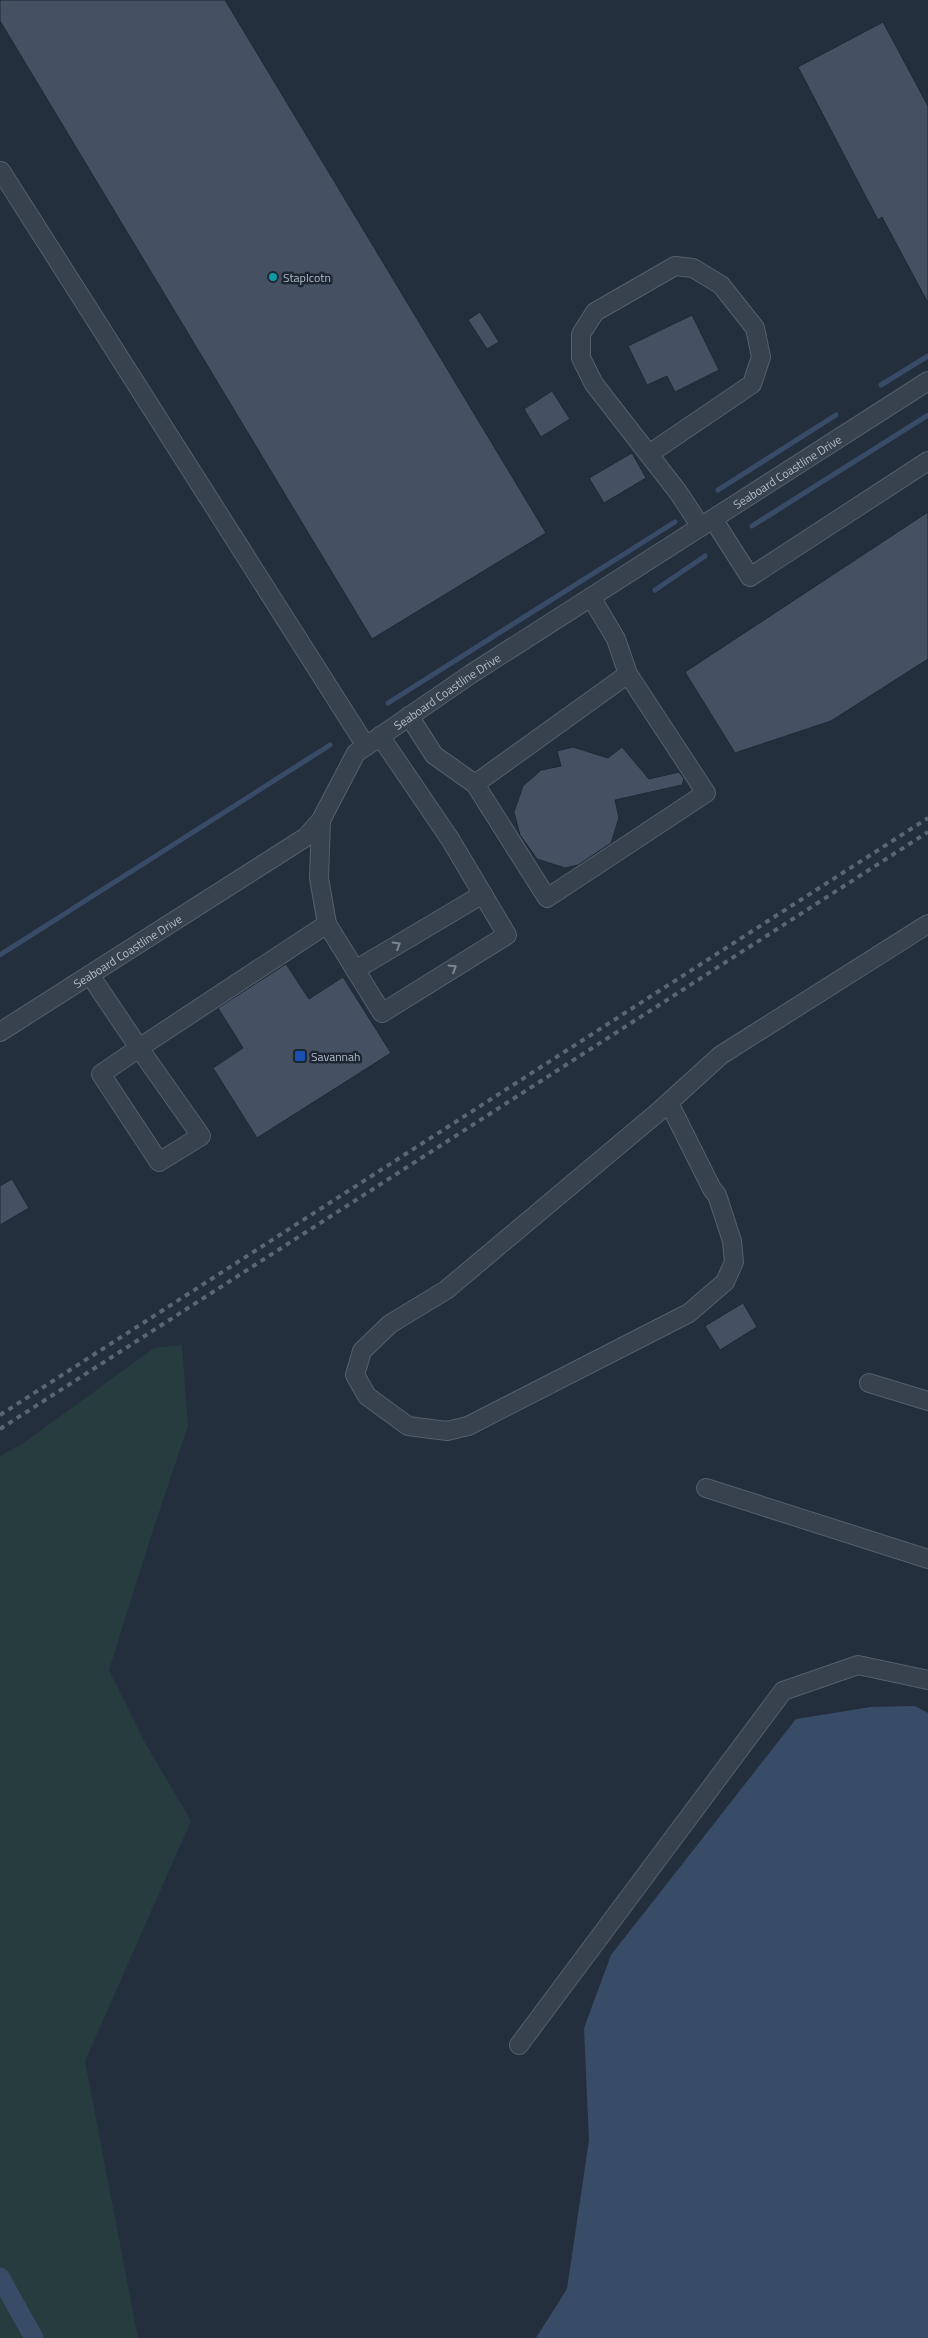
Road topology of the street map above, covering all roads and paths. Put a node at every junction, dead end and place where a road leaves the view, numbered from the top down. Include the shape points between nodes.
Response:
1 (1, 171) dead end
2 (928, 381) edge
3 (649, 454) junction
4 (928, 461) edge
5 (707, 523) junction
6 (591, 597) junction
7 (628, 674) junction
8 (409, 716) junction
9 (373, 741) junction
10 (475, 784) junction
11 (321, 820) junction
12 (483, 894) junction
13 (327, 924) junction
14 (928, 924) edge
15 (355, 970) junction
16 (90, 975) junction
17 (0, 1032) edge
18 (139, 1048) junction
19 (669, 1103) junction
20 (869, 1383) dead end
21 (928, 1401) edge
22 (706, 1488) dead end
23 (928, 1559) edge
24 (928, 1680) edge
25 (519, 2045) dead end

1 - 9 street
2 - 5 street, Seaboard Coastline Drive
3 - 3 street via 594,384 581,358 581,334 595,312 675,266 693,268 721,285 755,328 762,357 752,384
3 - 5 street
4 - 5 street via 750,577
5 - 6 street, Seaboard Coastline Drive
6 - 7 street via 616,639
6 - 8 street, Seaboard Coastline Drive
7 - 10 street
7 - 10 street via 706,793 547,898
8 - 9 street, Seaboard Coastline Drive
8 - 10 street via 434,755
9 - 11 street, Seaboard Coastline Drive via 356,753
9 - 12 street via 450,839
11 - 13 street via 319,878
11 - 16 street, Seaboard Coastline Drive via 306,837
15 -> 12 street
15 -> 12 street via 382,1013 507,934
13 - 15 street
13 - 18 street
14 - 19 street via 721,1055
16 - 17 street, Seaboard Coastline Drive
16 - 18 street
18 - 18 street via 201,1136 159,1162 102,1074
19 - 19 street via 446,1290 390,1324 362,1351 355,1375 367,1396 408,1426 447,1431 468,1426 689,1313 725,1282 734,1262 732,1241 717,1195
20 - 21 street
22 - 23 street
24 - 25 street via 858,1665 783,1690

